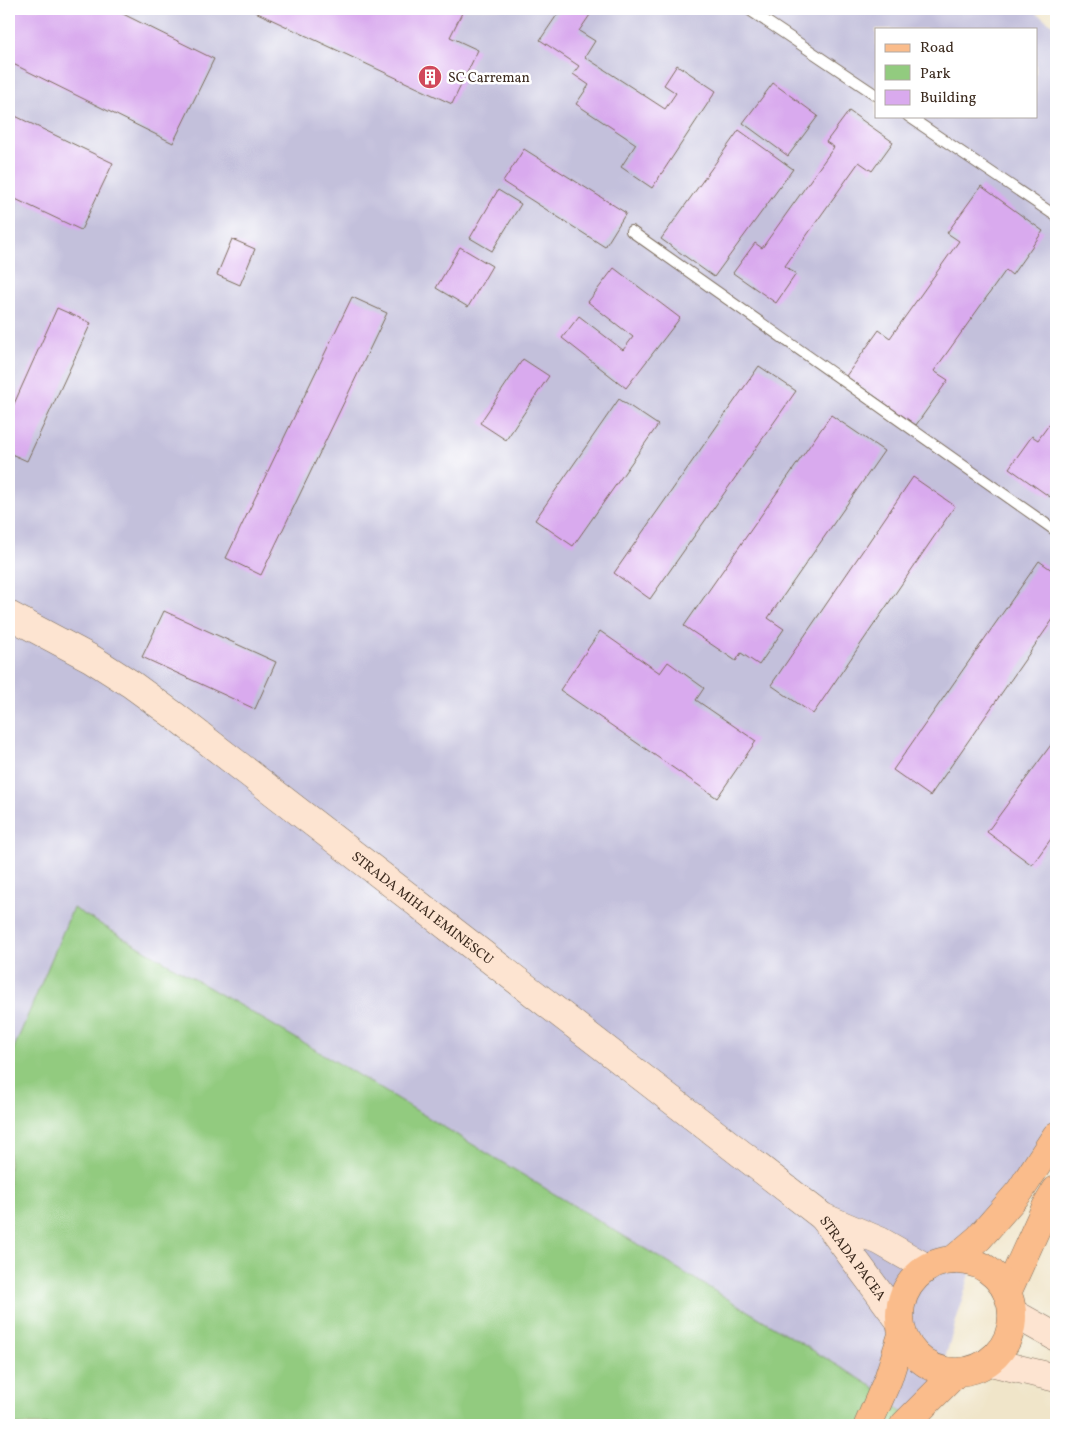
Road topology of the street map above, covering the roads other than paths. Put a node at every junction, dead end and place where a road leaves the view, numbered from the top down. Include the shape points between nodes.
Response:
1 (748, 9) edge
2 (875, 94) edge
3 (911, 118) edge
4 (1056, 216) edge
5 (631, 230) dead end
6 (1056, 531) edge
7 (9, 615) edge
8 (1056, 1136) edge
9 (1056, 1190) edge
10 (823, 1217) junction
11 (953, 1260) junction
12 (927, 1268) junction
13 (1010, 1303) junction
14 (901, 1328) junction
15 (1056, 1337) edge
16 (990, 1362) junction
17 (956, 1374) junction
18 (1056, 1378) edge
19 (868, 1425) edge
20 (904, 1425) edge

1 - 2 lane
3 - 4 lane
5 - 6 lane
7 - 10 street, STRADA MIHAI EMINESCU via 92,659 131,684
8 - 11 main road via 1020,1191 979,1238
9 - 13 main road via 1046,1207
10 - 12 street, STRADA PACEA via 880,1241
10 - 14 street, STRADA PACEA
11 - 12 main road
11 - 13 main road via 979,1265 991,1272
12 - 14 main road via 906,1290 900,1305
13 - 15 street
13 - 16 main road via 1012,1327 1007,1341
14 - 17 main road via 912,1350 940,1369
14 - 19 main road via 888,1379
16 - 17 main road via 974,1371
16 - 18 street
17 - 20 main road

